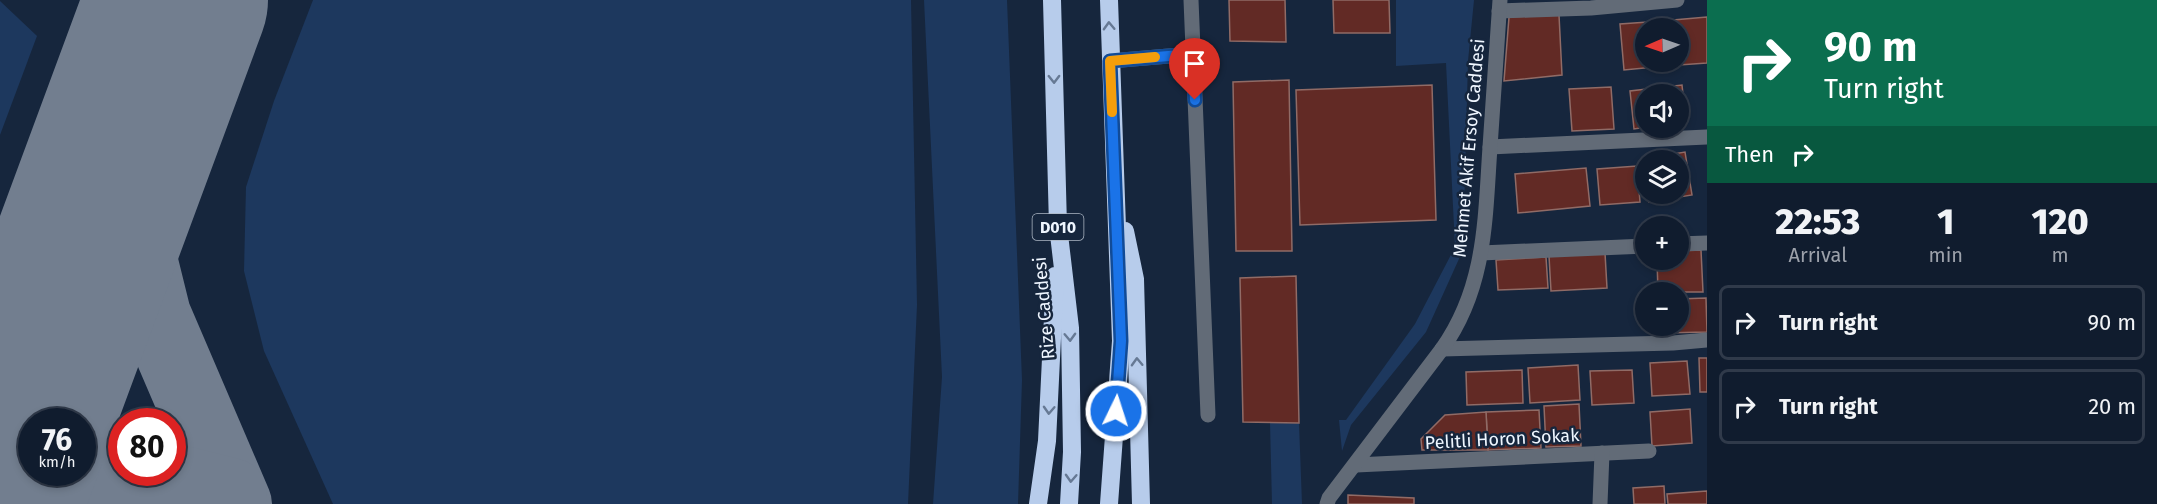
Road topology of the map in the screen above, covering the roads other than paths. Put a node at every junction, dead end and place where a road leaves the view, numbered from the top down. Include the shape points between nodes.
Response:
1 (1052, 0) edge
2 (1109, 0) edge
3 (1191, 0) edge
4 (1677, 0) edge
5 (1500, 6) edge
6 (1192, 54) junction
7 (1110, 61) junction
8 (1707, 137) edge
9 (1490, 147) junction
10 (1114, 180) junction
11 (1058, 226) junction
12 (1707, 243) edge
13 (1689, 244) edge
14 (1635, 246) edge
15 (1481, 253) junction
16 (1707, 340) edge
17 (1442, 349) junction
18 (1208, 415) dead end
19 (1649, 451) dead end
20 (1602, 453) junction
21 (1356, 465) junction
22 (1038, 504) edge
23 (1069, 504) edge
24 (1109, 504) edge
25 (1141, 504) edge
26 (1327, 504) edge
27 (1600, 504) edge

1 -> 11 highway, Rize Caddesi / D010
7 -> 2 highway
3 - 6 street
4 - 5 street via 1591,8
5 - 9 street, Mehmet Akif Ersoy Caddesi
6 - 7 street
6 - 18 street
7 - 10 highway
8 - 9 street
9 - 15 street, Mehmet Akif Ersoy Caddesi
10 - 24 highway via 1121,341
25 -> 10 highway via 1135,279
11 -> 22 highway via 1047,441
11 -> 23 highway, Rize Caddesi / D010 via 1070,328
12 - 13 street
14 - 15 street
15 - 17 street, Mehmet Akif Ersoy Caddesi via 1467,306
16 - 17 street
17 - 21 street, Mehmet Akif Ersoy Caddesi
19 - 20 street, Pelitli Horon Sokak
20 - 21 street, Pelitli Horon Sokak
20 - 27 street
21 - 26 street, Mehmet Akif Ersoy Caddesi

